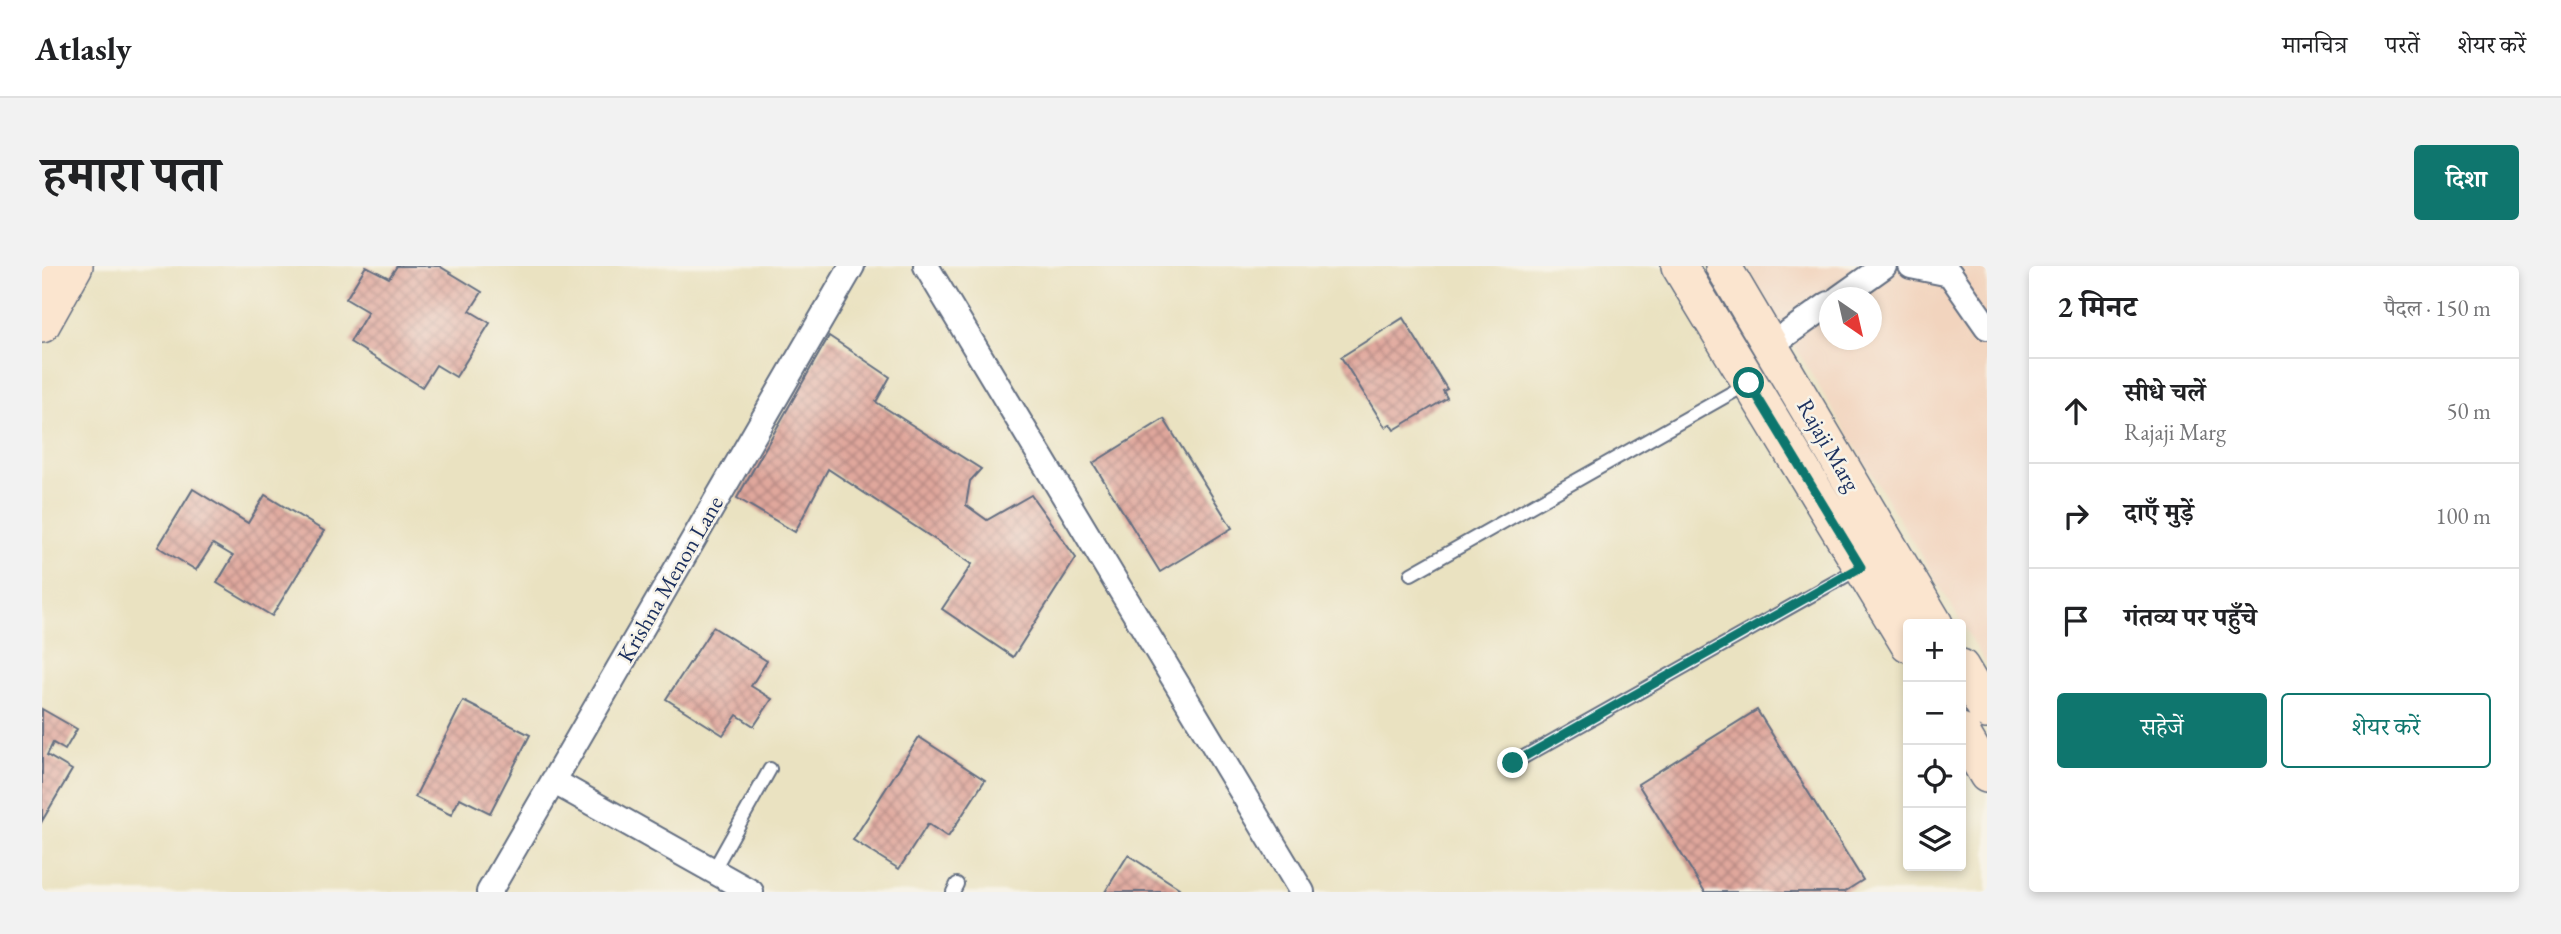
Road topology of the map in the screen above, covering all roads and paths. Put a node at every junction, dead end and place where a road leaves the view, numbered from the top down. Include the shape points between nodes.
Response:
1 (75, 266) edge
2 (852, 266) edge
3 (926, 266) edge
4 (1679, 266) edge
5 (1723, 266) edge
6 (1884, 266) edge
7 (1910, 266) edge
8 (1854, 287) edge
9 (1819, 311) edge
10 (42, 325) edge
11 (1987, 327) edge
12 (1770, 345) junction
13 (1749, 383) junction
14 (1861, 567) junction
15 (1411, 574) dead end
16 (1932, 619) edge
17 (1903, 637) edge
18 (1966, 675) edge
19 (1987, 711) edge
20 (1966, 739) edge
21 (1513, 763) dead end
22 (770, 769) dead end
23 (1987, 775) edge
24 (553, 781) junction
25 (713, 871) junction
26 (489, 892) edge
27 (751, 892) edge
28 (1302, 892) edge

1 - 10 main road
2 - 24 street, Krishna Menon Lane
3 - 28 street
4 - 13 main road, Rajaji Marg
5 - 12 main road, Rajaji Marg
6 - 8 street
7 - 11 street via 1950,274
9 - 12 street
12 - 16 main road, Rajaji Marg
13 - 14 main road, Rajaji Marg
13 - 15 lane
14 - 17 main road, Rajaji Marg
14 - 21 lane
18 - 19 main road
20 - 23 main road
22 - 25 lane
24 - 25 street
24 - 26 street, Krishna Menon Lane
25 - 27 street

